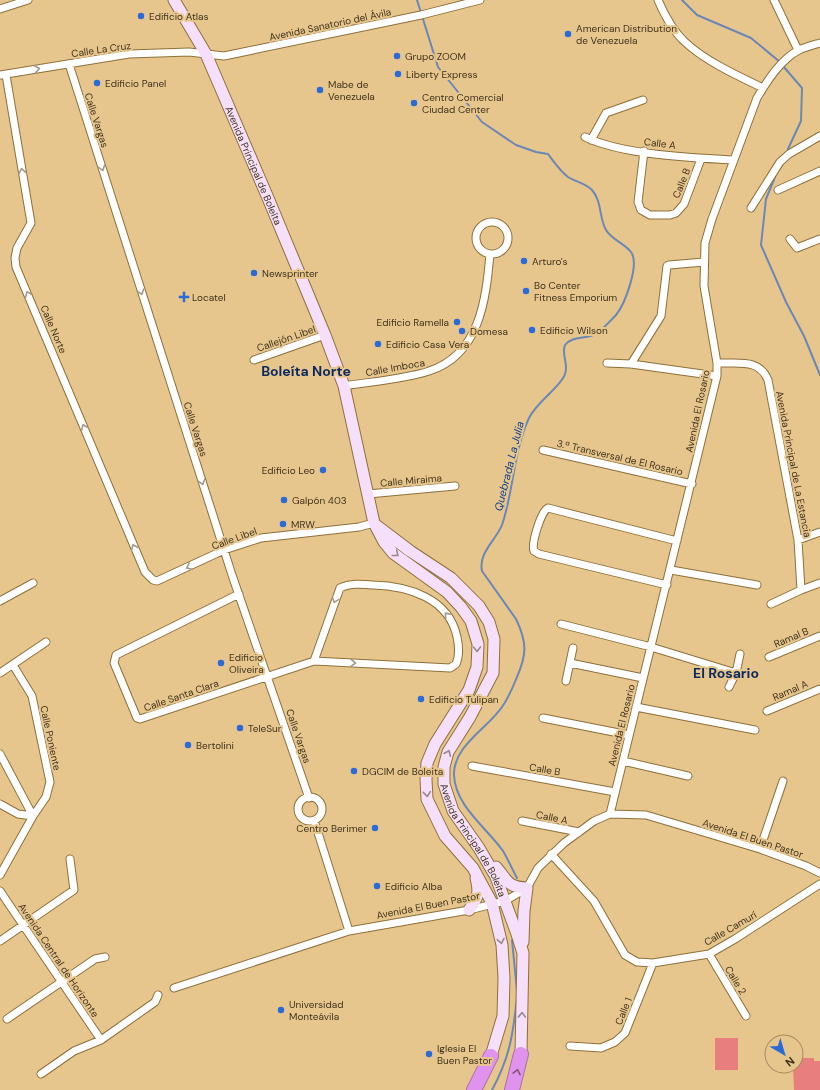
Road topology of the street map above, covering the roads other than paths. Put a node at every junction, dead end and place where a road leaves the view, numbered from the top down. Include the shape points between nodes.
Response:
1 (28, 0) edge
2 (174, 0) edge
3 (480, 0) edge
4 (658, 0) edge
5 (774, 0) edge
6 (0, 9) edge
7 (820, 44) edge
8 (798, 50) junction
9 (206, 54) junction
10 (69, 64) junction
11 (3, 75) edge
12 (763, 88) junction
13 (643, 100) dead end
14 (820, 136) edge
15 (644, 152) junction
16 (701, 159) junction
17 (734, 160) junction
18 (820, 171) edge
19 (778, 190) dead end
20 (751, 208) dead end
21 (790, 239) dead end
22 (820, 239) edge
23 (490, 254) junction
24 (704, 262) junction
25 (325, 335) junction
26 (254, 360) dead end
27 (607, 363) dead end
28 (717, 363) junction
29 (631, 364) junction
30 (717, 376) junction
31 (344, 386) junction
32 (543, 450) dead end
33 (692, 484) junction
34 (455, 486) dead end
35 (368, 494) junction
36 (374, 523) junction
37 (820, 532) edge
38 (798, 540) junction
39 (677, 541) junction
40 (224, 550) junction
41 (671, 570) junction
42 (153, 580) joint
43 (33, 583) dead end
44 (820, 583) edge
45 (666, 585) junction
46 (757, 585) dead end
47 (801, 590) junction
48 (239, 594) junction
49 (0, 601) edge
50 (771, 604) dead end
51 (561, 624) dead end
52 (820, 636) edge
53 (46, 642) dead end
54 (651, 647) junction
55 (573, 648) dead end
56 (740, 654) dead end
57 (769, 657) dead end
58 (314, 661) junction
59 (570, 663) junction
60 (13, 665) junction
61 (0, 672) edge
62 (736, 673) junction
63 (267, 676) junction
64 (643, 678) junction
65 (566, 681) dead end
66 (729, 687) dead end
67 (820, 689) edge
68 (636, 707) junction
69 (767, 711) dead end
70 (543, 718) dead end
71 (755, 730) dead end
72 (629, 735) junction
73 (0, 754) edge
74 (623, 760) junction
75 (472, 766) dead end
76 (688, 776) dead end
77 (784, 781) dead end
78 (615, 792) junction
79 (309, 798) junction
80 (0, 804) edge
81 (610, 814) junction
82 (33, 816) junction
83 (314, 820) junction
84 (522, 822) dead end
85 (579, 832) junction
86 (479, 848) junction
87 (760, 849) junction
88 (551, 854) junction
89 (70, 860) dead end
90 (473, 868) junction
91 (820, 873) edge
92 (0, 875) edge
93 (820, 884) edge
94 (527, 888) junction
95 (0, 892) edge
96 (505, 901) junction
97 (492, 903) junction
98 (468, 910) junction
99 (22, 926) junction
100 (349, 931) junction
101 (0, 942) edge
102 (523, 953) junction
103 (709, 954) junction
104 (105, 957) dead end
105 (653, 963) junction
106 (61, 982) junction
107 (174, 988) dead end
108 (158, 995) dead end
109 (746, 1016) dead end
110 (7, 1019) dead end
111 (101, 1040) junction
112 (570, 1046) dead end
113 (521, 1054) joint
114 (491, 1056) joint
115 (41, 1074) dead end
116 (474, 1090) edge
117 (512, 1090) edge

1 - 6 street
2 - 9 street, Avenida Principal de Boleíta
3 - 9 street, Avenida Sanatorio del Ávila via 421,15 224,56
4 - 12 street via 684,42 738,76
5 - 8 street
7 - 8 street, Avenida El Rosario
8 - 12 street, Avenida El Rosario via 774,72
9 - 10 street, Calle La Cruz via 129,54
9 - 25 street, Avenida Principal de Boleíta
11 -> 10 street, Calle La Cruz
10 -> 40 street, Calle Vargas
42 -> 11 street, Calle Norte via 145,572 16,267 17,248 31,223
12 - 17 street, Avenida El Rosario
13 - 15 street, Calle A via 606,113 588,138 608,146
14 - 20 street via 780,162
15 - 16 street, Calle A
15 - 16 street, Calle B via 638,202 641,210 650,214 670,215 681,209
16 - 17 street, Calle A
17 - 24 street, Avenida El Rosario via 712,219 705,243
18 - 19 street
21 - 22 street via 797,248
23 - 23 street via 500,251 507,242 506,231 495,223 486,223 480,227 476,237 479,248
23 - 31 street, Calle Imboca via 487,291 482,312 465,347 453,358 427,372
24 - 28 street, Avenida El Rosario via 704,286
24 - 29 street via 667,266 661,316
25 - 26 street, Callejón Libel
25 - 31 street, Avenida Principal de Boleíta
27 - 29 street
28 - 30 street, Avenida El Rosario
28 - 38 street, Avenida Principal de La Estancia via 751,364 765,373
29 - 30 street
30 - 33 street, Avenida El Rosario
31 - 35 street, Avenida Principal de Boleíta
32 - 33 street, 3.ª Transversal de El Rosario
33 - 39 street, Avenida El Rosario
34 - 35 street, Calle Miraima
35 - 36 street, Avenida Principal de Boleíta
36 - 40 street, Calle Libel via 261,538
86 -> 36 street, Avenida Principal de Boleíta via 453,811 444,784 444,767 448,752 470,717 492,673 494,639 489,622 479,606 451,578
36 -> 90 street, Avenida Principal de Boleíta via 384,542 393,552 447,592 461,606 471,621 478,644 477,667 469,690 435,744 426,768 427,799 445,836
37 - 38 street
38 - 47 street, Avenida Principal de La Estancia
39 - 41 street, Avenida El Rosario
39 - 45 street via 548,508 542,513 533,546 534,552 539,554
40 -> 42 street, Calle Libel via 163,579
40 - 48 street, Calle Vargas
41 - 45 street, Avenida El Rosario
41 - 46 street
43 - 49 street
44 - 47 street
45 - 54 street, Avenida El Rosario
47 - 50 street
48 - 63 street, Calle Vargas
48 - 63 street, Calle Santa Clara via 116,655 114,663 136,716 140,719
51 - 54 street
52 - 57 street, Ramal B
53 - 60 street
54 - 62 street
54 - 64 street, Avenida El Rosario
55 - 59 street
56 - 62 street
58 -> 58 street, Calle Santa Clara via 450,668 456,664 459,646 454,623 431,600 405,588 358,584 340,588
58 - 63 street, Calle Santa Clara
59 - 64 street
59 - 65 street
60 - 61 street
60 - 82 street, Calle Poniente via 32,696 50,782 46,797
62 - 66 street
63 - 79 street, Calle Vargas
64 - 68 street, Avenida El Rosario
67 - 69 street, Ramal A
68 - 71 street
68 - 72 street, Avenida El Rosario
70 - 72 street
72 - 74 street, Avenida El Rosario
73 - 82 street
74 - 76 street
74 - 78 street, Avenida El Rosario
75 - 78 street, Calle B
77 - 87 street
78 - 81 street, Avenida El Rosario
79 - 83 street, Calle Vargas via 319,802 322,809 320,816
79 - 83 street via 303,801 299,811 304,819
80 - 82 street via 14,812
81 - 85 street, Avenida El Buen Pastor
81 - 87 street, Avenida El Buen Pastor via 646,815
82 - 92 street
83 - 100 street
84 - 85 street, Calle A
85 - 88 street, Avenida El Buen Pastor
86 - 94 street via 509,884
86 - 96 street, Avenida Principal de Boleíta via 496,877
87 - 91 street, Avenida El Buen Pastor
88 - 94 street, Avenida El Buen Pastor via 538,868
88 - 105 street, Calle Camurí via 594,901 625,955 637,962
89 - 99 street via 74,890
90 - 97 street, Avenida Principal de Boleíta
90 - 98 street via 478,894
93 - 103 street, Calle Camurí
94 - 96 street, Avenida El Buen Pastor
94 - 102 street
95 - 99 street, Avenida Central de Horizonte
96 - 97 street, Avenida El Buen Pastor
96 - 102 street, Avenida Principal de Boleíta
97 - 98 street, Avenida El Buen Pastor
97 -> 114 street, Avenida Principal de Boleíta via 502,945 504,978 502,1016
98 - 100 street, Avenida El Buen Pastor
99 - 101 street
99 - 106 street, Avenida Central de Horizonte
100 - 107 street, Avenida El Buen Pastor
113 -> 102 street, Avenida Principal de Boleíta
103 - 105 street, Calle Camurí
103 - 109 street, Calle 2
104 - 106 street via 95,959
105 - 112 street, Calle 1 via 625,1033 615,1042 601,1048
106 - 110 street
106 - 111 street, Avenida Central de Horizonte
108 - 111 street via 155,1002
111 - 115 street via 74,1050
117 -> 113 highway
114 - 116 highway

